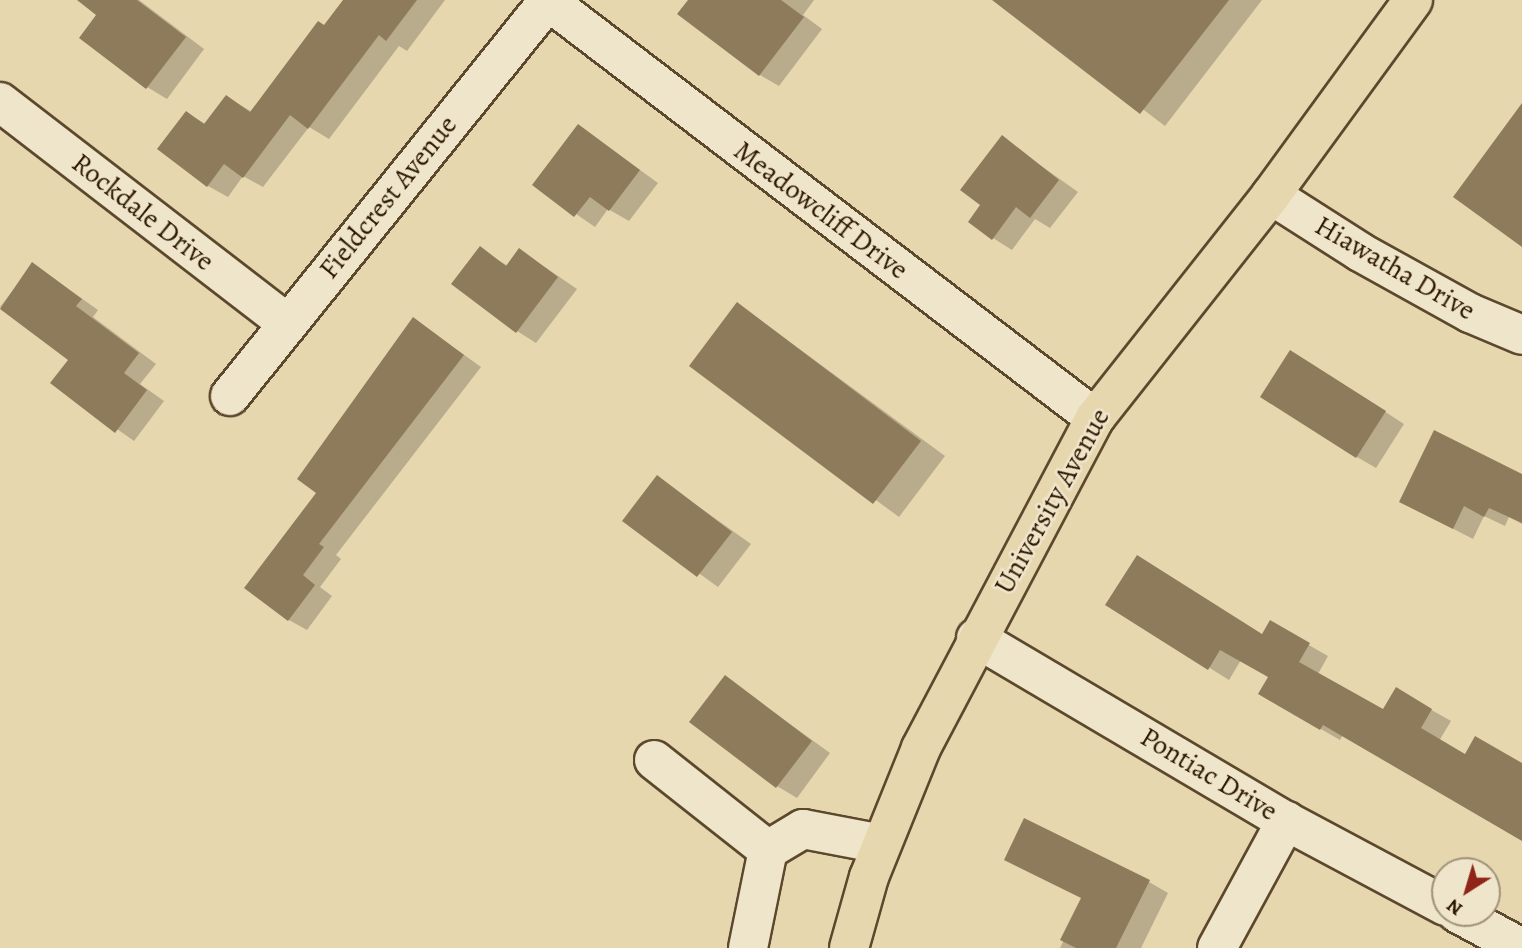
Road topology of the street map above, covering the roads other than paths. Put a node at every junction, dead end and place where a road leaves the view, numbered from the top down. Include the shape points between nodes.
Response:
1 (1413, 0) edge
2 (549, 1) edge
3 (0, 102) edge
4 (1271, 195) junction
5 (286, 322) junction
6 (1522, 335) edge
7 (230, 396) dead end
8 (1095, 418) junction
9 (976, 638) junction
10 (654, 760) dead end
11 (1286, 821) junction
12 (882, 845) junction
13 (768, 850) junction
14 (1431, 899) edge
15 (1483, 927) edge
16 (748, 948) edge
17 (849, 948) edge
18 (1217, 948) edge
19 (1522, 948) edge

1 - 4 main road, University Avenue
2 - 5 street, Fieldcrest Avenue
2 - 8 street, Meadowcliff Drive
3 - 5 street, Rockdale Drive
4 - 6 street, Hiawatha Drive via 1360,253 1470,313
4 - 8 main road, University Avenue
5 - 7 street, Fieldcrest Avenue
8 - 9 main road, University Avenue
9 - 11 street, Pontiac Drive
9 - 12 main road, University Avenue via 921,748
10 - 13 street
11 - 14 street, Pontiac Drive
11 - 18 street
12 - 13 street via 803,829
12 - 17 main road, University Avenue
13 - 16 street
15 - 19 street

